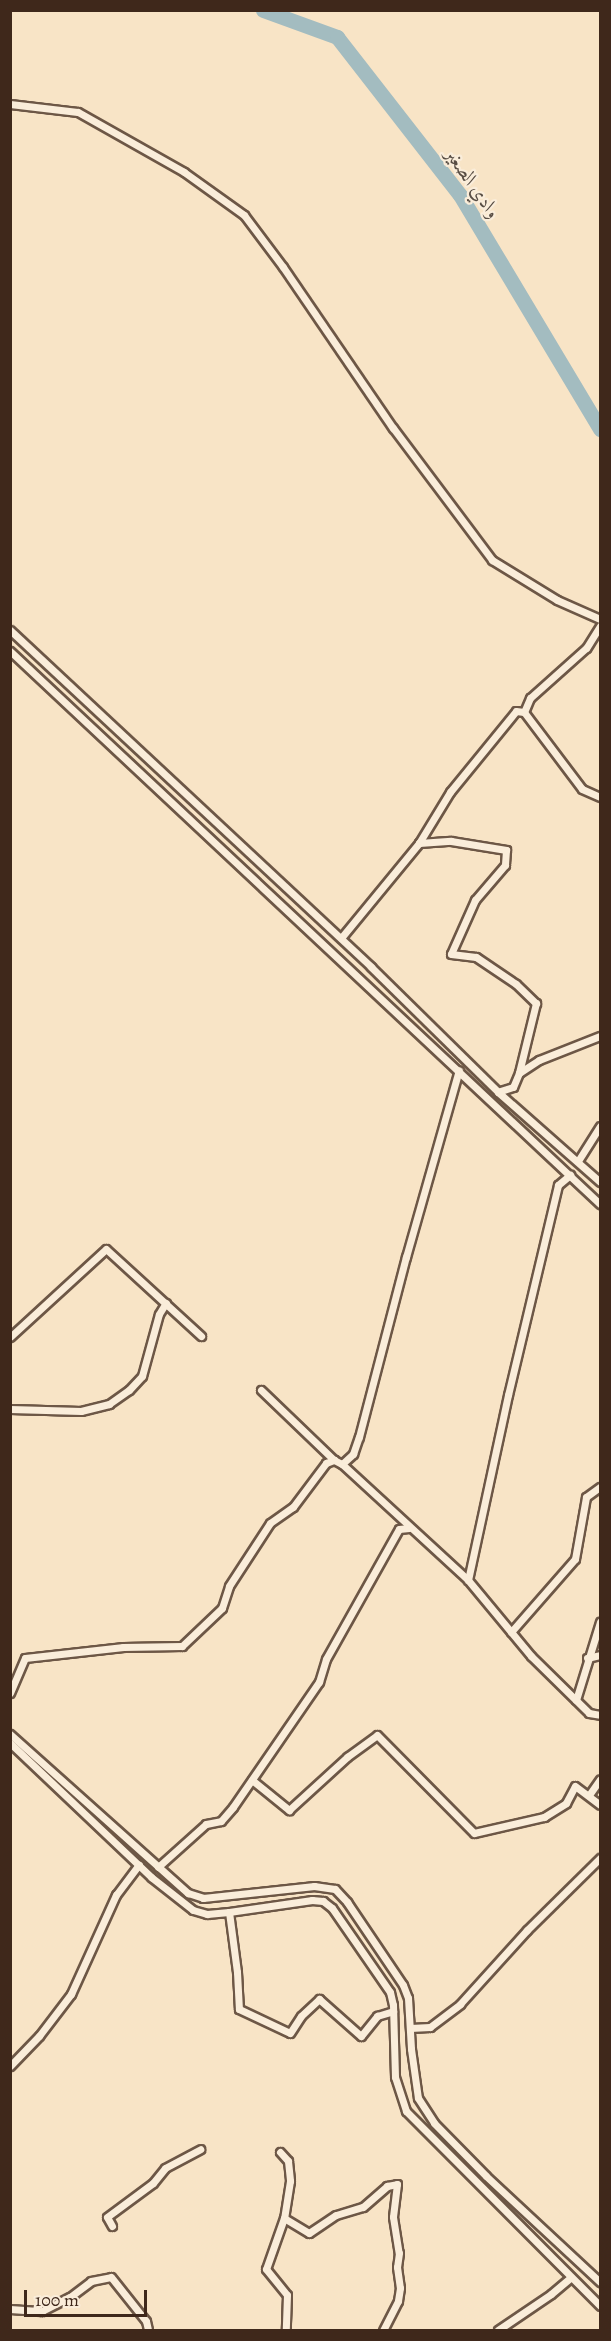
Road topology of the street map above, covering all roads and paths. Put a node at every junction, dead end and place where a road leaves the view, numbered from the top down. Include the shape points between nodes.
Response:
1 (10, 104) edge
2 (600, 619) edge
3 (600, 626) edge
4 (10, 630) edge
5 (10, 651) edge
6 (524, 712) junction
7 (600, 797) edge
8 (419, 843) junction
9 (341, 938) junction
10 (600, 1036) edge
11 (459, 1070) junction
12 (519, 1073) junction
13 (498, 1092) junction
14 (600, 1126) edge
15 (578, 1161) junction
16 (570, 1175) junction
17 (600, 1182) edge
18 (600, 1204) edge
19 (166, 1303) junction
20 (201, 1336) dead end
21 (10, 1337) edge
22 (261, 1390) dead end
23 (10, 1409) edge
24 (334, 1460) junction
25 (342, 1464) junction
26 (600, 1487) edge
27 (409, 1528) junction
28 (468, 1580) junction
29 (600, 1622) edge
30 (511, 1632) junction
31 (600, 1655) edge
32 (587, 1658) junction
33 (10, 1693) edge
34 (576, 1700) junction
35 (600, 1715) edge
36 (10, 1734) edge
37 (10, 1743) edge
38 (600, 1779) edge
39 (252, 1780) junction
40 (589, 1795) junction
41 (600, 1805) edge
42 (600, 1858) edge
43 (139, 1865) junction
44 (158, 1867) junction
45 (229, 1912) junction
46 (393, 2011) junction
47 (410, 2028) junction
48 (10, 2066) edge
49 (200, 2149) dead end
50 (280, 2152) dead end
51 (284, 2218) junction
52 (111, 2226) dead end
53 (571, 2277) junction
54 (600, 2283) edge
55 (600, 2306) edge
56 (10, 2309) edge
57 (148, 2331) edge
58 (286, 2331) edge
59 (383, 2331) edge
60 (498, 2331) edge

1 - 2 street via 78,112 184,172 244,215 393,428 492,560 557,600
3 - 6 street via 586,648 530,698
4 - 9 street
5 - 11 street
6 - 7 street via 582,789
6 - 8 street via 516,711 450,792
8 - 9 street
8 - 12 street via 450,841 506,849 505,865 475,900 451,954 476,957 536,1003
9 - 13 street
10 - 12 street via 539,1060
11 - 16 street
11 - 25 street via 359,1437 353,1454
12 - 13 street via 513,1087
13 - 15 street
14 - 15 street
15 - 17 street
16 - 18 street
16 - 28 street via 558,1185
19 - 20 street
19 - 21 street via 106,1249
19 - 23 street via 159,1314 142,1376 123,1395 109,1404 81,1412
22 - 24 street
24 - 25 street
24 - 33 street via 326,1463 293,1507 270,1522 229,1586 222,1608 182,1646 123,1647 25,1658
25 - 27 street
26 - 30 street via 586,1497 575,1559
27 - 28 street
27 - 39 street via 399,1529 393,1538 326,1659 319,1682
28 - 30 street
29 - 32 street
30 - 34 street
31 - 32 street
32 - 34 street
34 - 35 street via 589,1713
36 - 44 street
37 - 43 street
38 - 40 street
39 - 40 street via 289,1810 377,1735 474,1833 544,1817 566,1803 575,1786
39 - 44 street via 221,1821 206,1824
40 - 41 street
42 - 47 street via 519,1938 460,2004 430,2027
43 - 45 street via 193,1910 207,1914
43 - 48 street via 116,1895 71,1994
44 - 47 street via 188,1893 202,1898 314,1886 335,1889 403,1985
45 - 46 street via 323,1901 332,1908 390,1992
45 - 46 street via 239,2009 290,2033 319,2000 362,2036 377,2016
46 - 53 street via 395,2077 406,2111
47 - 54 street via 418,2098 434,2123
49 - 52 street via 165,2168 153,2183 107,2217
50 - 51 street via 288,2161 290,2181
51 - 58 street via 266,2269 287,2295
51 - 59 street via 309,2233 336,2215 363,2207 387,2186 397,2184 393,2217 400,2288
53 - 55 street
53 - 60 street
56 - 57 street via 42,2311 70,2298 91,2281 111,2277 146,2321

